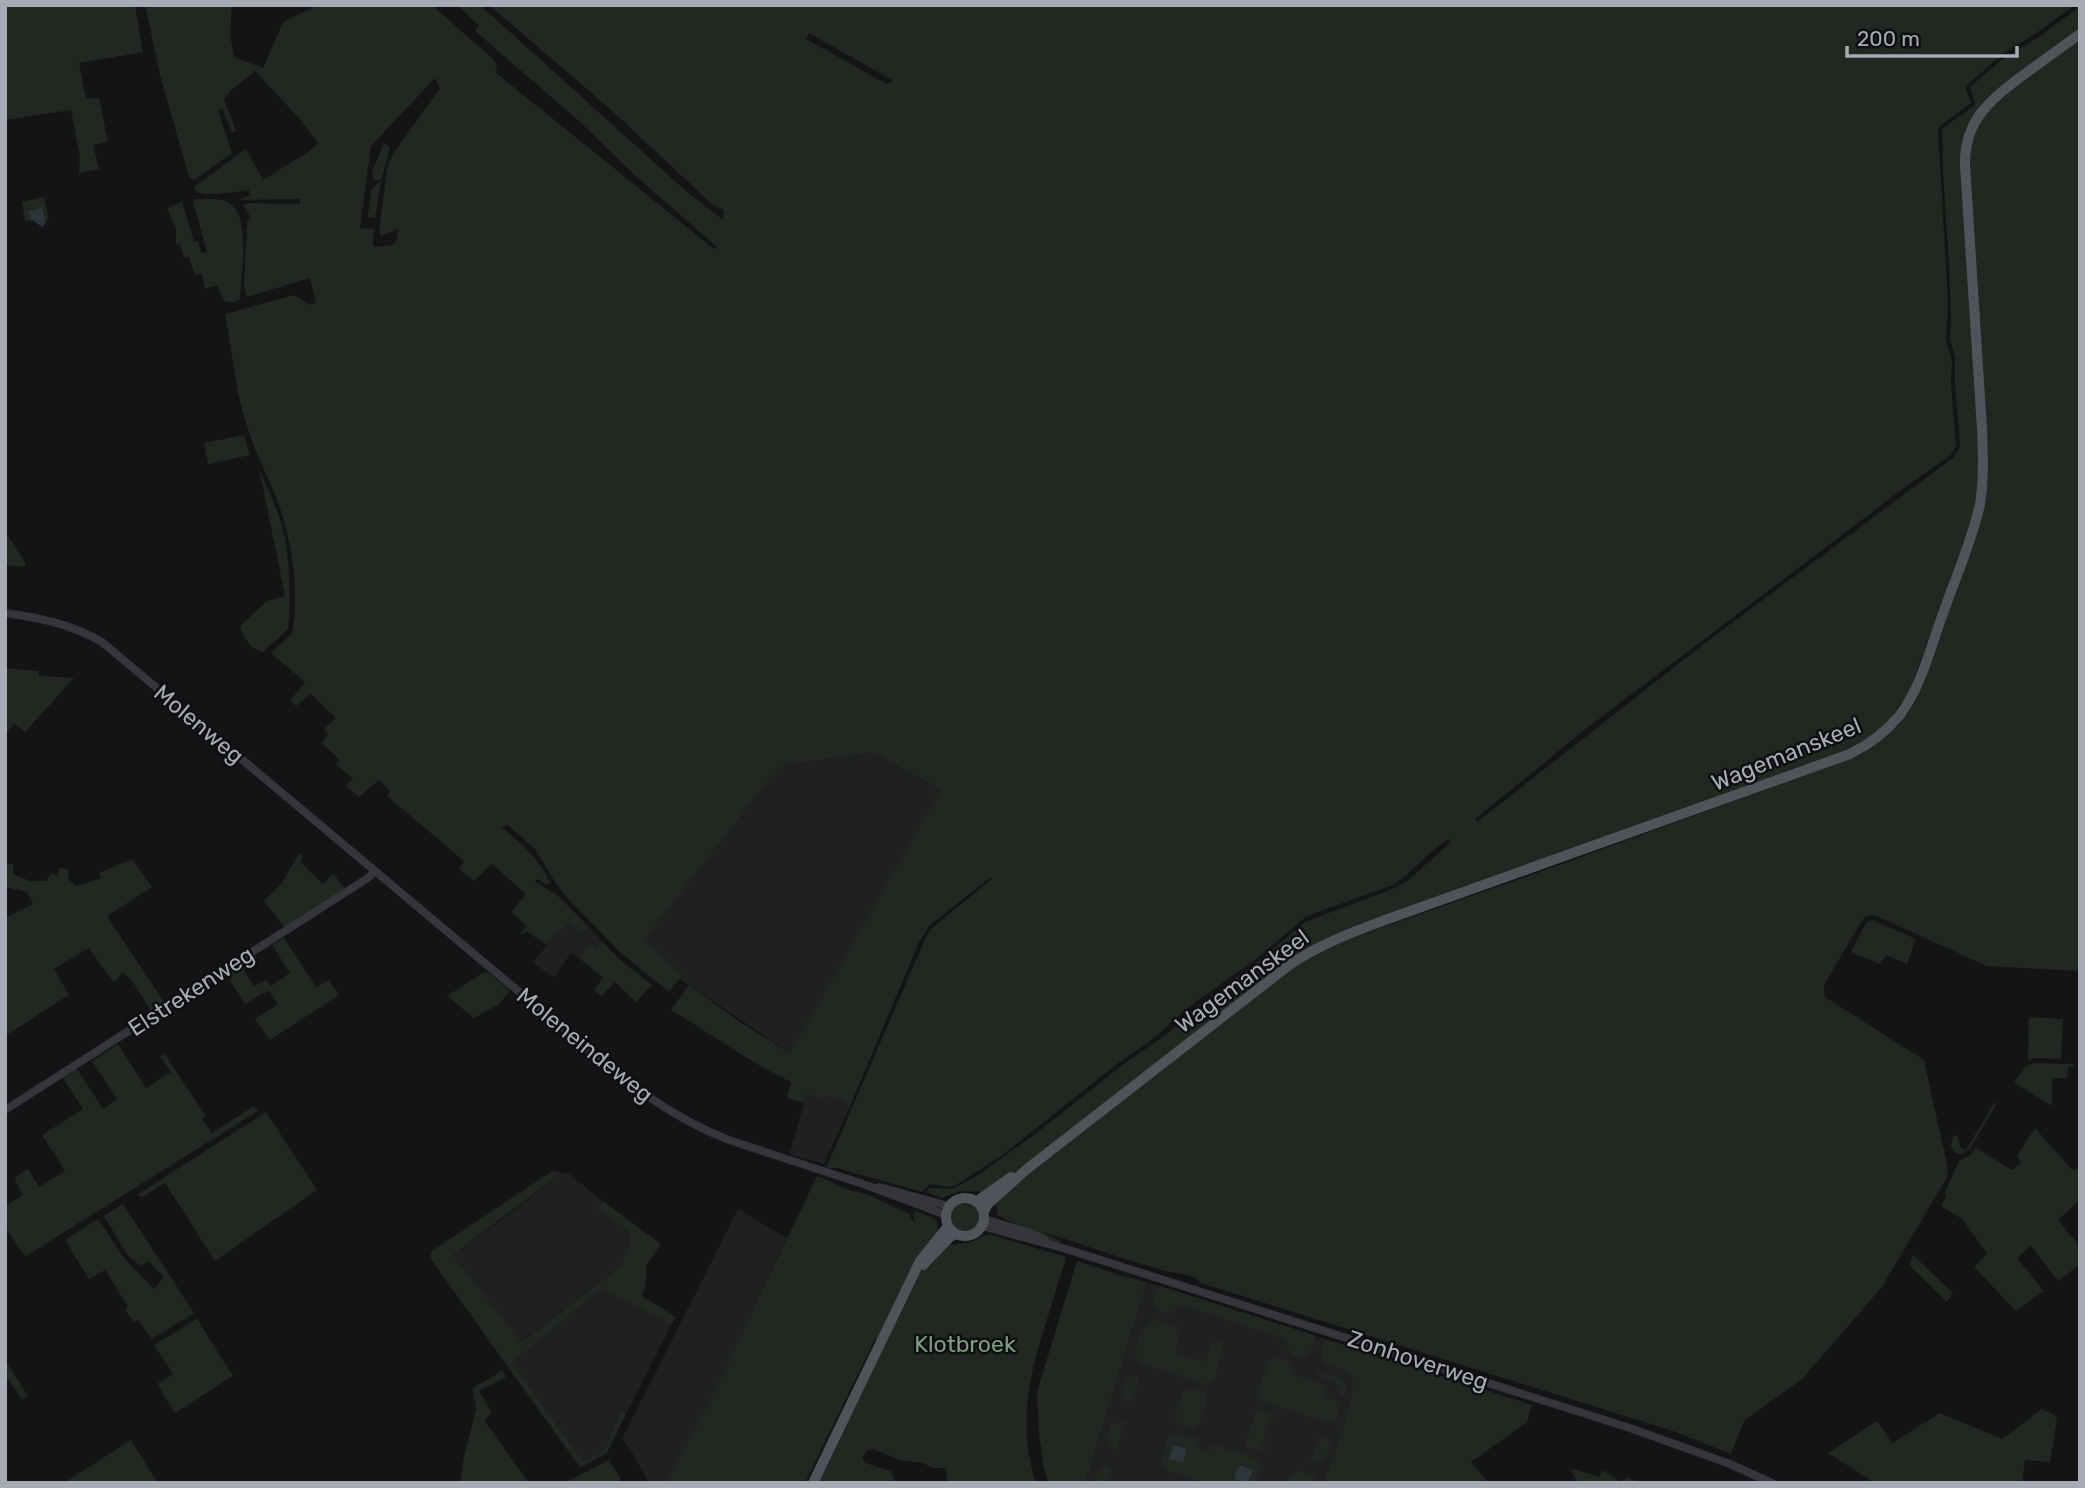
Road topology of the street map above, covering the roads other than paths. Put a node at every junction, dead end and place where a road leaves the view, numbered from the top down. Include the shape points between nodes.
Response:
1 (2080, 34) edge
2 (5, 613) edge
3 (375, 871) junction
4 (5, 1110) edge
5 (1027, 1168) junction
6 (977, 1202) junction
7 (948, 1216) junction
8 (984, 1219) junction
9 (957, 1234) junction
10 (910, 1282) junction
11 (813, 1483) edge
12 (1772, 1483) edge

1 - 5 main road, Wagemanskeel via 1995,96 1969,134 1965,165 1983,442 1980,503 1915,689 1887,730 1850,754 1322,945 1288,966
2 - 3 street, Molenweg via 62,623 102,642
3 - 4 street, Elstrekenweg
3 - 7 street, Moleneindeweg via 662,1107 708,1132 866,1185 892,1189
5 - 6 main road, Wagemanskeel
5 - 8 main road, Wagemanskeel via 988,1204
6 - 7 main road, Wagemanskeel via 954,1201
6 - 8 main road
7 - 9 main road
7 - 10 main road
8 - 9 main road via 970,1235
8 - 12 street, Zonhoverweg via 1630,1428
9 - 10 main road
10 - 11 main road

